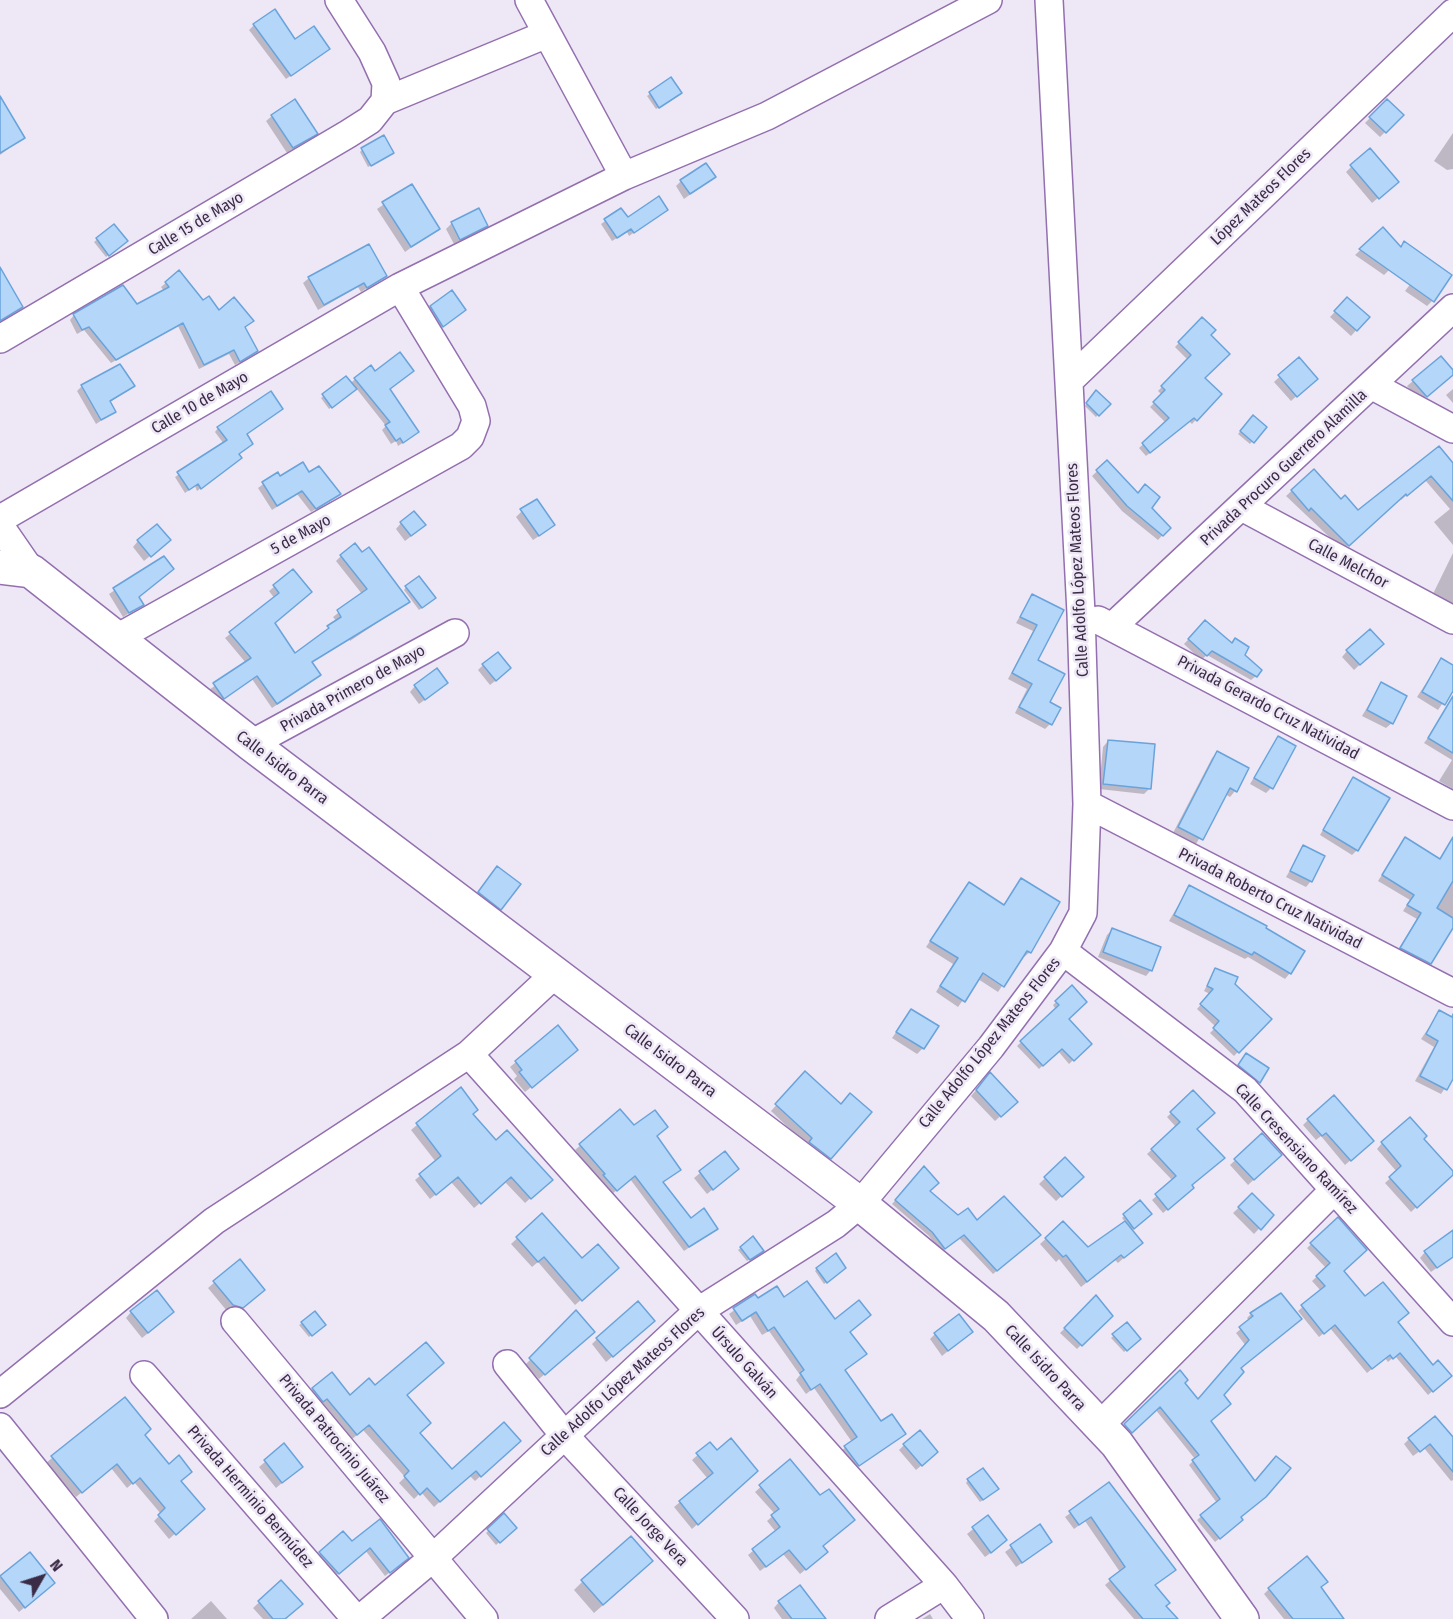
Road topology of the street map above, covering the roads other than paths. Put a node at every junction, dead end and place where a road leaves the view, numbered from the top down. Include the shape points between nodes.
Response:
1 (339, 0) edge
2 (529, 0) edge
3 (988, 0) edge
4 (1049, 0) edge
5 (1453, 13) edge
6 (548, 34) junction
7 (386, 101) junction
8 (624, 176) junction
9 (400, 287) junction
10 (1453, 308) edge
11 (0, 339) edge
12 (1069, 381) junction
13 (1373, 386) junction
14 (1453, 429) edge
15 (1242, 507) junction
16 (0, 519) edge
17 (0, 526) edge
18 (16, 569) edge
19 (1082, 613) junction
20 (1453, 620) edge
21 (1112, 627) junction
22 (455, 633) dead end
23 (116, 639) junction
24 (251, 744) junction
25 (1087, 804) junction
26 (1453, 806) edge
27 (1063, 951) junction
28 (555, 974) junction
29 (1453, 993) edge
30 (469, 1054) junction
31 (1334, 1190) junction
32 (860, 1203) junction
33 (697, 1312) junction
34 (235, 1321) dead end
35 (1453, 1322) edge
36 (507, 1364) dead end
37 (144, 1375) dead end
38 (0, 1394) edge
39 (1099, 1426) junction
40 (0, 1427) edge
41 (564, 1435) junction
42 (434, 1557) junction
43 (944, 1585) junction
44 (154, 1619) edge
45 (358, 1619) edge
46 (484, 1619) edge
47 (735, 1619) edge
48 (889, 1619) edge
49 (970, 1619) edge
50 (1242, 1619) edge

1 - 7 street via 372,51 386,83
2 - 6 street
3 - 8 street, Calle 10 de Mayo via 767,116
4 - 12 street, Calle Adolfo López Mateos Flores
5 - 12 street, López Mateos Flores
6 - 7 street
6 - 8 street
7 - 11 street, Calle 15 de Mayo via 370,120 348,134
8 - 9 street, Calle 10 de Mayo
9 - 16 street, Calle 10 de Mayo
9 - 23 street, 5 de Mayo via 472,406 476,421 470,436 461,446
10 - 13 street, Privada Procuro Guerrero Alamilla
12 - 19 street, Calle Adolfo López Mateos Flores
13 - 14 street
13 - 15 street, Privada Procuro Guerrero Alamilla
15 - 20 street, Calle Melchor
15 - 21 street, Privada Procuro Guerrero Alamilla
17 - 18 street
18 - 23 street, Calle Isidro Parra
19 - 21 street, Privada Gerardo Cruz Natividad
19 - 25 street, Calle Adolfo López Mateos Flores
21 - 26 street, Privada Gerardo Cruz Natividad
22 - 24 street, Privada Primero de Mayo
23 - 24 street, Calle Isidro Parra
24 - 28 street, Calle Isidro Parra
25 - 27 street, Calle Adolfo López Mateos Flores via 1083,913
25 - 29 street, Privada Roberto Cruz Natividad
27 - 31 street, Calle Cresensiano Ramírez via 1245,1090
27 - 32 street, Calle Adolfo López Mateos Flores via 991,1047
28 - 30 street
28 - 32 street, Calle Isidro Parra
30 - 33 street, Úrsulo Galván
30 - 38 street via 214,1221
31 - 35 street, Calle Cresensiano Ramírez
31 - 39 street
32 - 33 street, Calle Adolfo López Mateos Flores via 836,1224
32 - 39 street, Calle Isidro Parra via 996,1317
33 - 41 street, Calle Adolfo López Mateos Flores
33 - 43 street, Úrsulo Galván
34 - 42 street, Privada Patrocinio Juárez
36 - 41 street, Calle Jorge Vera
37 - 45 street, Privada Herminio Bermúdez
39 - 50 street, Calle Isidro Parra via 1117,1444
40 - 44 street
41 - 42 street, Calle Adolfo López Mateos Flores
41 - 47 street, Calle Jorge Vera
42 - 45 street, Calle Adolfo López Mateos Flores
42 - 46 street, Privada Patrocinio Juárez
43 - 48 street
43 - 49 street, Úrsulo Galván

